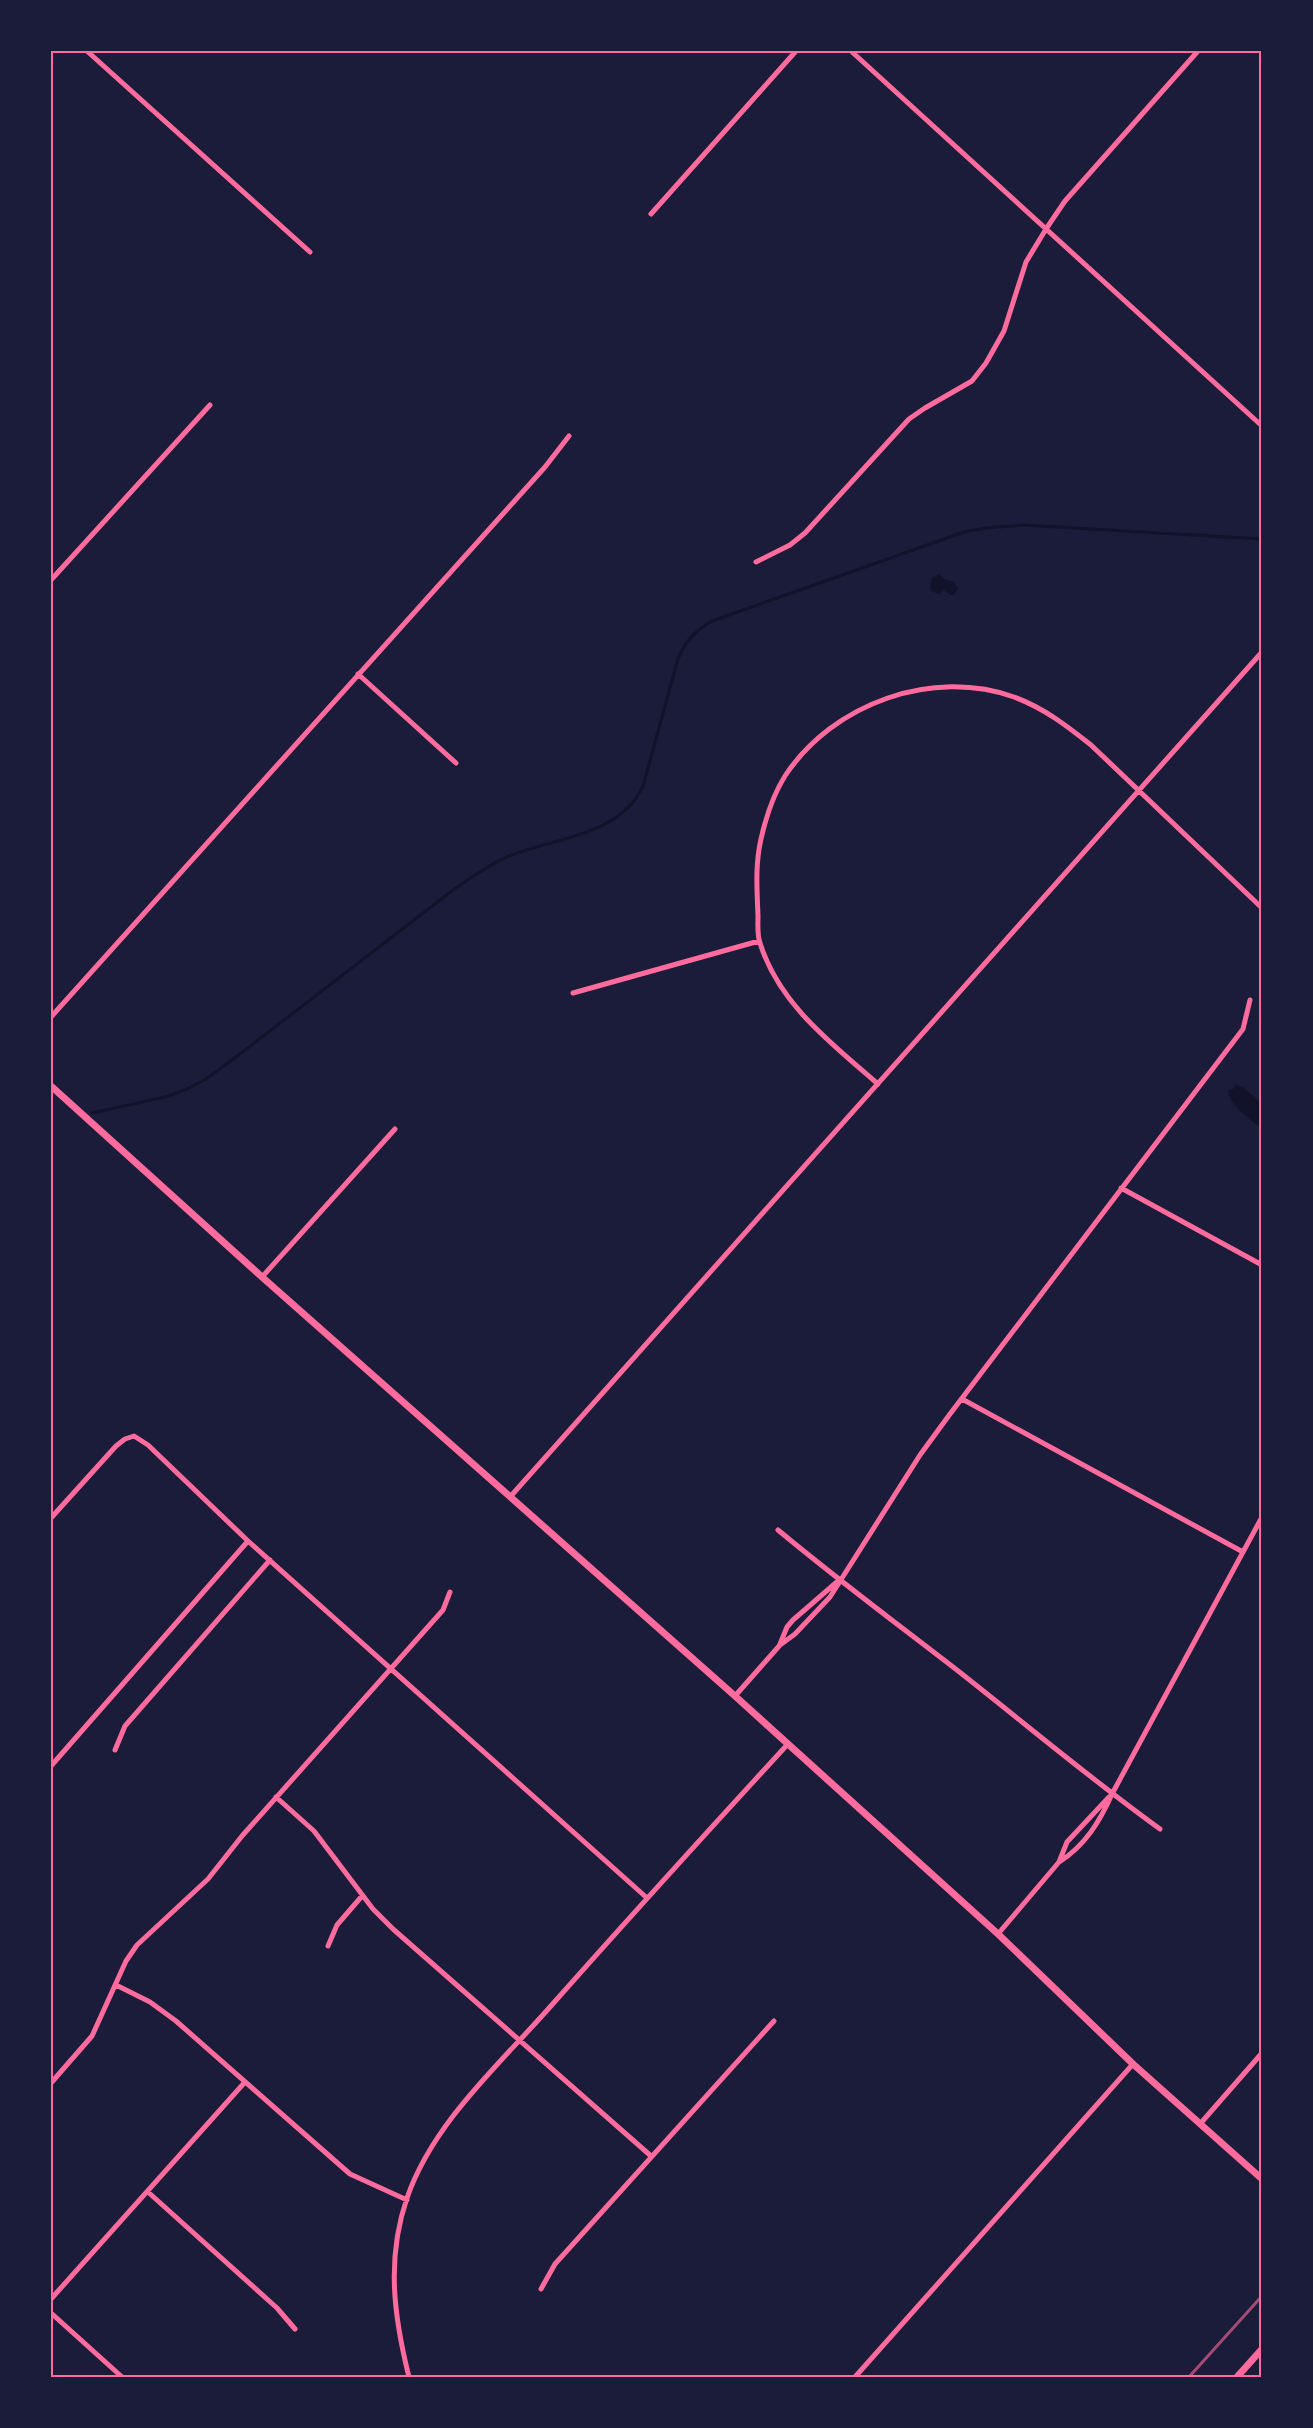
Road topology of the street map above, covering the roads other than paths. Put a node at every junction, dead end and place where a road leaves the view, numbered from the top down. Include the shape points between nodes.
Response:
1 (87, 51) edge
2 (796, 51) edge
3 (851, 51) edge
4 (1198, 51) edge
5 (651, 214) dead end
6 (1046, 229) junction
7 (309, 252) dead end
8 (210, 405) dead end
9 (1262, 426) edge
10 (569, 436) dead end
11 (756, 562) dead end
12 (51, 580) edge
13 (1262, 652) edge
14 (358, 674) junction
15 (456, 763) dead end
16 (1138, 791) junction
17 (1262, 908) edge
18 (759, 941) junction
19 (573, 993) dead end
20 (1250, 1000) dead end
21 (51, 1017) edge
22 (878, 1084) junction
23 (51, 1086) edge
24 (395, 1129) dead end
25 (1121, 1188) junction
26 (1262, 1265) edge
27 (262, 1277) junction
28 (962, 1399) junction
29 (510, 1497) junction
30 (1262, 1517) edge
31 (51, 1518) edge
32 (778, 1530) dead end
33 (248, 1541) junction
34 (1243, 1552) junction
35 (270, 1560) junction
36 (839, 1580) junction
37 (450, 1592) dead end
38 (804, 1610) junction
39 (812, 1617) junction
40 (780, 1645) junction
41 (392, 1668) junction
42 (735, 1696) junction
43 (787, 1745) junction
44 (115, 1750) dead end
45 (51, 1766) edge
46 (1112, 1794) junction
47 (276, 1797) junction
48 (1160, 1829) dead end
49 (1059, 1862) junction
50 (362, 1896) junction
51 (647, 1898) junction
52 (998, 1934) junction
53 (328, 1946) dead end
54 (116, 1985) junction
55 (774, 2021) dead end
56 (521, 2039) junction
57 (1262, 2053) edge
58 (1133, 2064) junction
59 (245, 2082) junction
60 (51, 2083) edge
61 (1200, 2124) junction
62 (651, 2156) junction
63 (1262, 2179) edge
64 (148, 2192) junction
65 (406, 2200) junction
66 (541, 2289) dead end
67 (51, 2299) edge
68 (51, 2313) edge
69 (295, 2329) dead end
70 (1262, 2349) edge
71 (122, 2377) edge
72 (409, 2377) edge
73 (855, 2377) edge
74 (1237, 2377) edge

1 - 7 street
2 - 5 street
3 - 6 street
4 - 6 street via 1065,201
6 - 9 street
6 - 11 street via 1026,262 1004,331 972,381 909,419 806,533
8 - 12 street
10 - 14 street
13 - 16 street
14 - 15 street
14 - 21 street
16 - 17 street
16 - 18 street via 1062,721 1013,697 974,688 946,687 889,698 834,726 813,744 774,796 757,854
16 - 22 street
18 - 19 street
18 - 22 street via 776,978 805,1018
20 - 25 street via 1243,1029
22 - 29 street
23 - 27 street
24 - 27 street
25 - 26 street
25 - 28 street
27 - 29 street
28 - 34 street
28 - 36 street via 920,1455
29 - 42 street
30 - 34 street
31 - 33 street via 116,1446 134,1436
32 - 36 street
33 - 35 street
33 - 45 street
34 - 46 street
35 - 41 street
35 - 44 street via 124,1726
36 - 38 street
36 - 39 street
36 - 46 street
37 - 41 street via 444,1610
38 - 39 street
38 - 40 street via 787,1628
39 - 40 street
40 - 42 street
41 - 47 street
41 - 51 street
42 - 43 street
43 - 51 street
43 - 52 street
46 - 48 street
46 - 49 street via 1067,1842
46 - 49 street via 1100,1821 1073,1853
47 - 50 street via 314,1831
47 - 54 street via 208,1879 137,1945
49 - 52 street
50 - 53 street via 337,1925
50 - 56 street via 393,1929
51 - 56 street
52 - 58 street
54 - 59 street via 176,2021
54 - 60 street via 92,2036
55 - 62 street
56 - 62 street
56 - 65 street via 431,2146
57 - 61 street
58 - 61 street
58 - 73 street
59 - 64 street
59 - 65 street via 350,2174
61 - 63 street
62 - 66 street via 555,2264
64 - 67 street
64 - 69 street via 277,2308
65 - 72 street via 394,2276 395,2311
68 - 71 street
70 - 74 street

